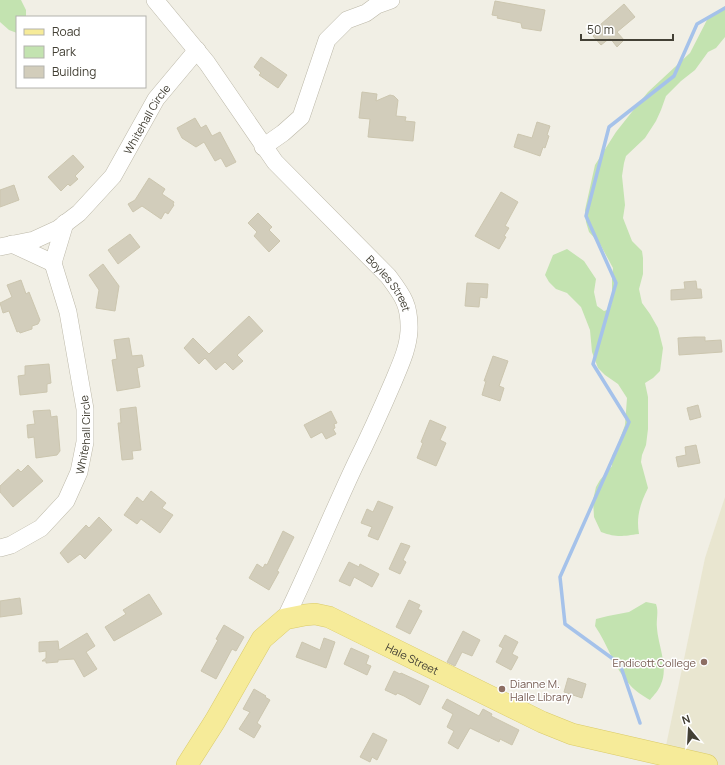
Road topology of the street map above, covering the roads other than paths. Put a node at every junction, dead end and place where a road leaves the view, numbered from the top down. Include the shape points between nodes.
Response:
1 (155, 0) edge
2 (390, 0) edge
3 (197, 50) junction
4 (263, 146) junction
5 (65, 224) junction
6 (6, 246) edge
7 (52, 263) junction
8 (0, 548) edge
9 (285, 619) junction
10 (187, 765) edge
11 (707, 765) edge

1 - 3 street, Boyles Street
2 - 4 street via 347,20 327,40 301,117
3 - 4 street, Boyles Street
3 - 5 street, Whitehall Circle via 156,99 112,176 79,213
4 - 9 street, Boyles Street via 298,187 388,276 407,304 409,317 408,343 404,356
5 - 6 street, Whitehall Circle via 34,240
5 - 7 street
6 - 7 street, Whitehall Circle
7 - 8 street, Whitehall Circle via 68,312 85,409 85,442 80,472 66,501 41,528 11,545
9 - 10 main road, Hale Street via 262,639
9 - 11 main road, Hale Street via 305,614 329,617 542,722 572,734

